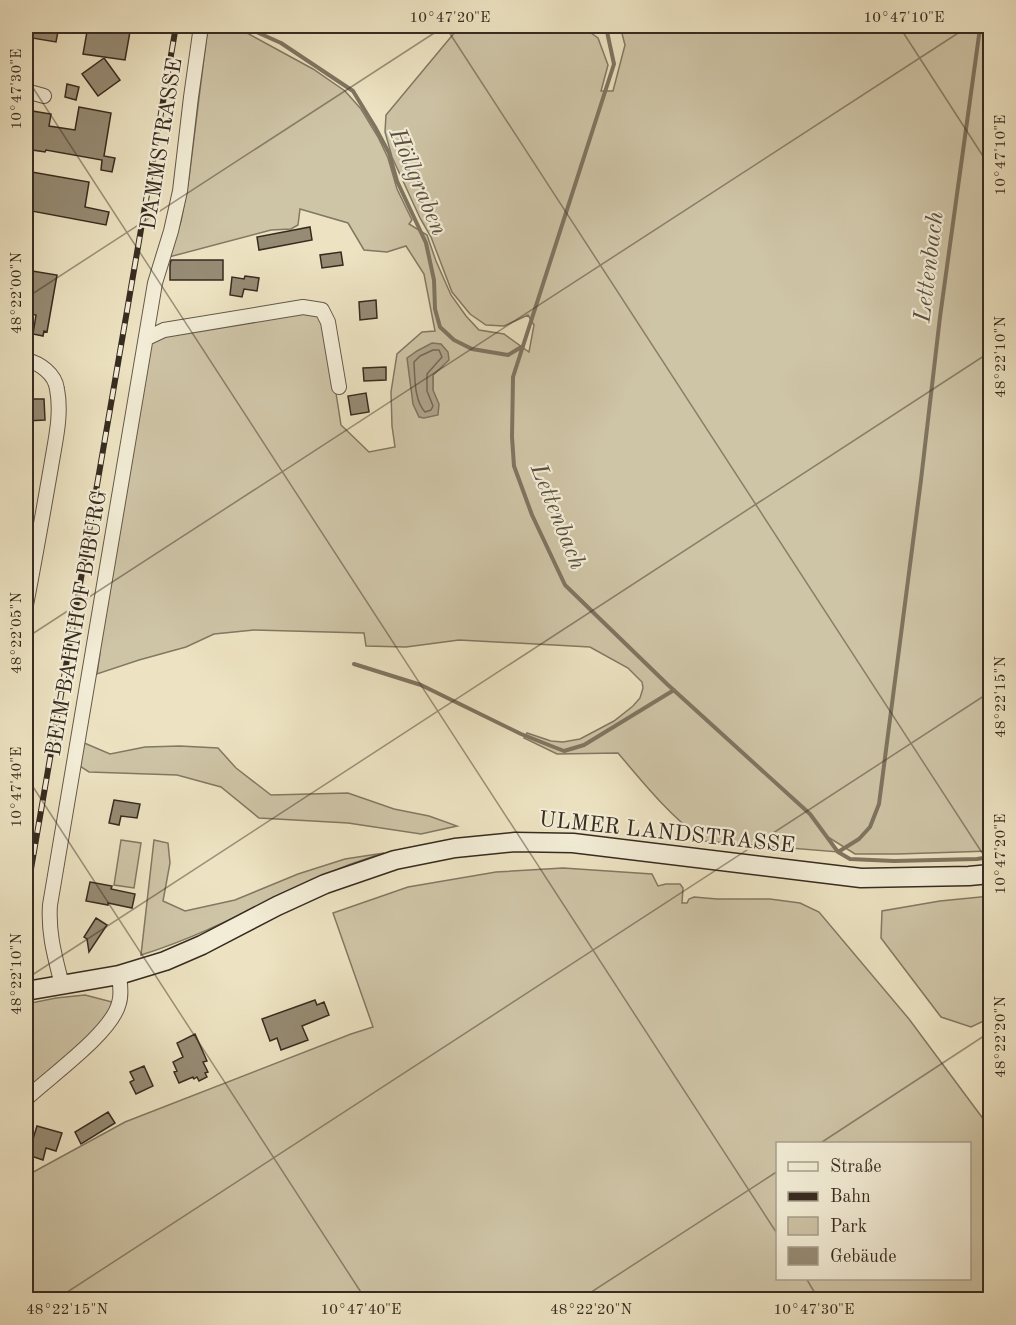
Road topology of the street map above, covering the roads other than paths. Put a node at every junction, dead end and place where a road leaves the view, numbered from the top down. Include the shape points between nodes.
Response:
1 (201, 26) edge
2 (26, 91) edge
3 (44, 96) dead end
4 (147, 338) junction
5 (26, 360) edge
6 (339, 387) dead end
7 (26, 605) edge
8 (990, 874) edge
9 (119, 975) junction
10 (62, 985) junction
11 (26, 991) edge
12 (26, 1099) edge

1 - 4 street, DAMMSTRASSE via 180,191 155,283
2 - 3 street
4 - 6 street via 164,330 303,307 322,310 328,322
4 - 10 street, BEIM BAHNHOF BIBURG via 50,905 50,936
5 - 7 street via 37,362 50,374 57,387 60,415
8 - 9 main road, ULMER LANDSTRASSE via 861,878 573,843 514,842 455,848 394,860 326,884 165,962
9 - 10 main road, ULMER LANDSTRASSE
9 - 12 street via 119,1006 111,1020
10 - 11 main road, ULMER LANDSTRASSE

